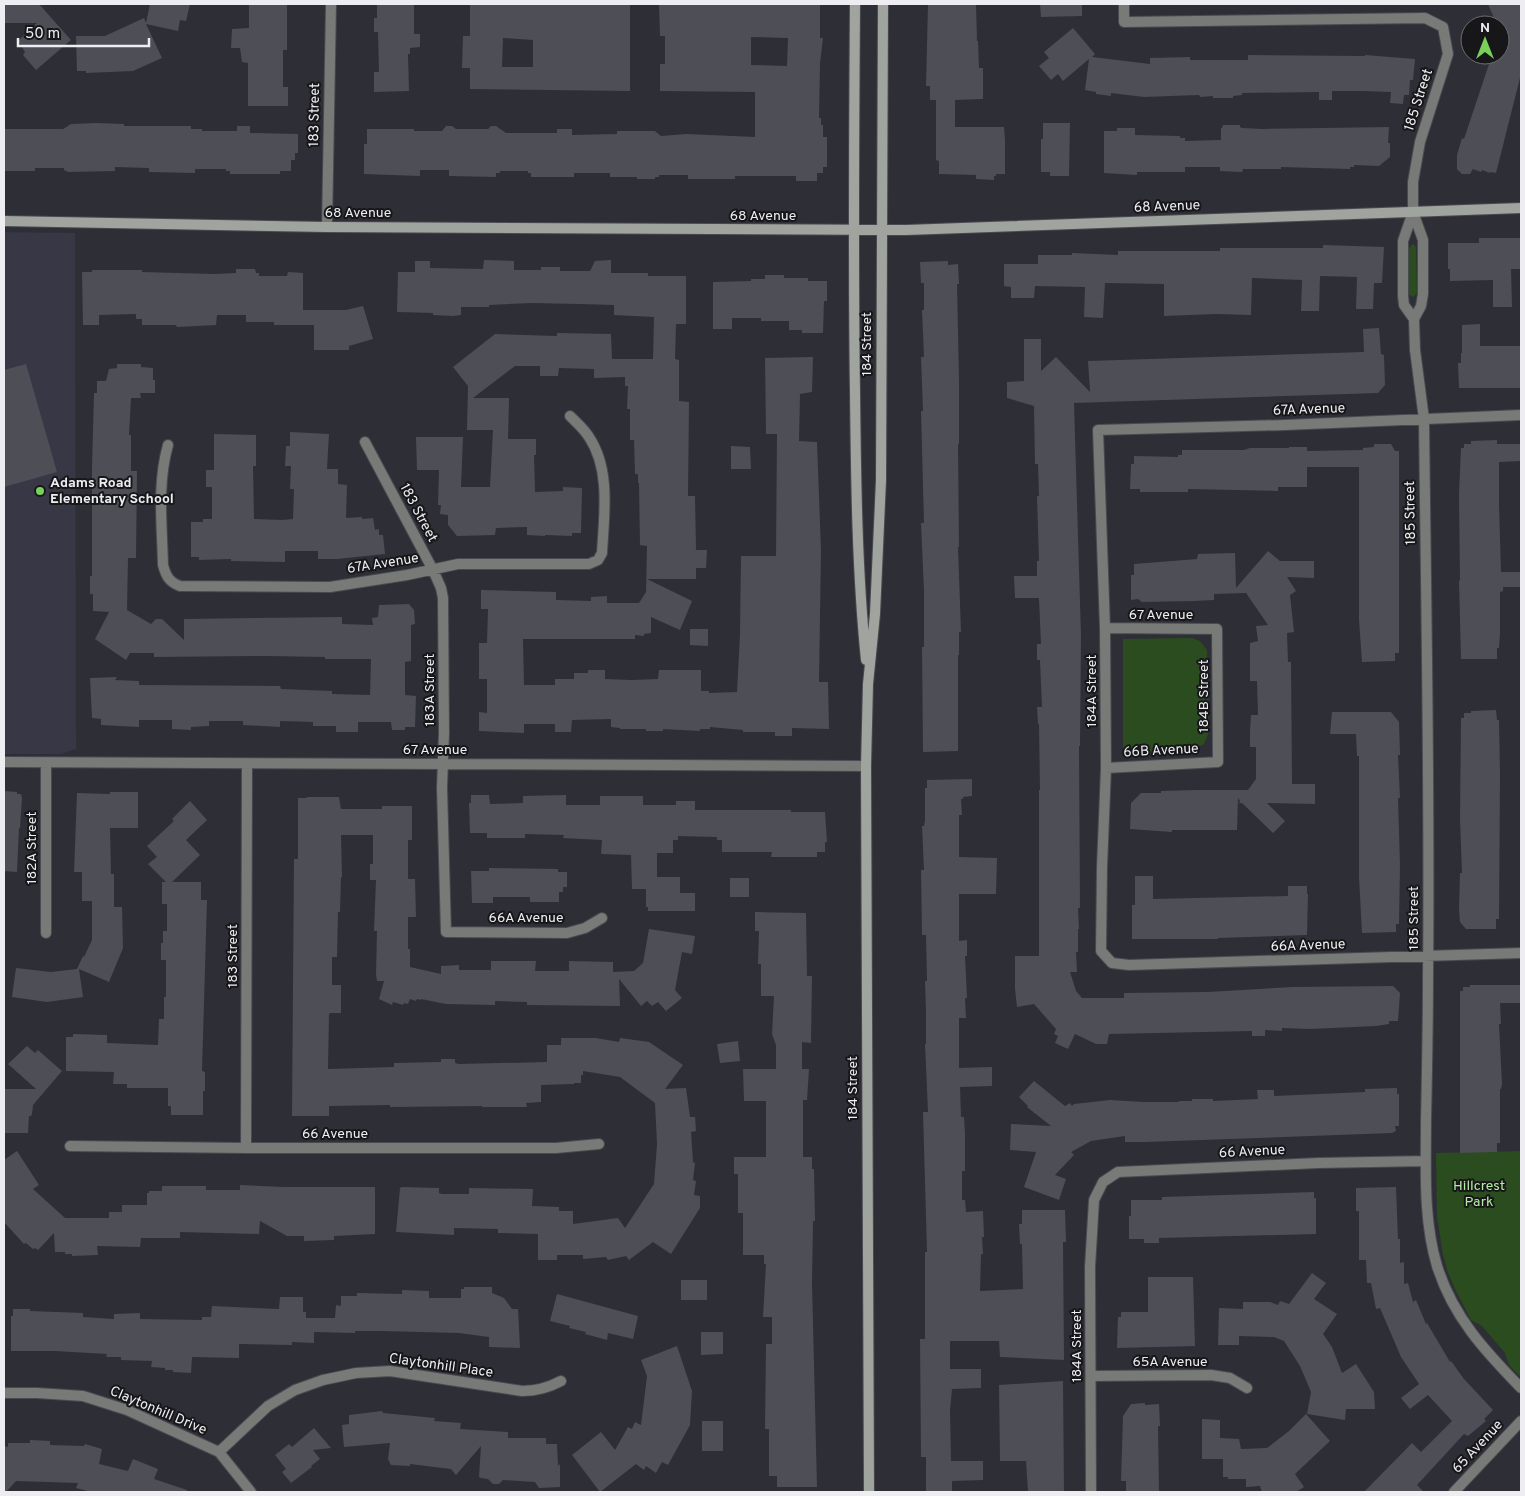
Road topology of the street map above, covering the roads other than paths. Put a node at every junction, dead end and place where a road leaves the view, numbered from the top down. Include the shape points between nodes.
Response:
1 (331, 4) edge
2 (855, 4) edge
3 (883, 4) edge
4 (1124, 4) edge
5 (1521, 208) edge
6 (1413, 212) junction
7 (4, 221) edge
8 (327, 227) junction
9 (854, 230) junction
10 (882, 230) junction
11 (1414, 319) junction
12 (1521, 415) edge
13 (570, 416) dead end
14 (1424, 419) junction
15 (1098, 430) joint
16 (365, 442) dead end
17 (168, 445) dead end
18 (433, 570) junction
19 (1105, 628) junction
20 (1217, 629) joint
21 (868, 684) junction
22 (4, 762) edge
23 (1218, 762) joint
24 (46, 763) junction
25 (246, 764) junction
26 (443, 764) junction
27 (866, 766) junction
28 (1106, 768) junction
29 (602, 918) dead end
30 (446, 932) joint
31 (46, 933) dead end
32 (1101, 951) joint
33 (1521, 954) edge
34 (1428, 956) junction
35 (600, 1144) dead end
36 (70, 1146) dead end
37 (246, 1148) junction
38 (1426, 1161) junction
39 (1094, 1200) joint
40 (1090, 1376) junction
41 (562, 1381) dead end
42 (1247, 1388) dead end
43 (1521, 1388) edge
44 (4, 1393) edge
45 (1521, 1421) edge
46 (219, 1452) junction
47 (251, 1492) edge
48 (869, 1492) edge
49 (1091, 1492) edge
50 (1454, 1492) edge

1 - 8 street, 183 Street
2 - 9 main road, 184 Street
3 - 10 main road, 184 Street
4 - 6 street, 185 Street via 1124,22 1425,18 1443,27 1448,54 1420,142
5 - 6 main road, 68 Avenue
6 - 10 main road, 68 Avenue
6 - 11 street, 185 Street via 1423,240 1424,294
6 - 11 street, 185 Street via 1402,241 1402,296 1404,306
7 - 8 main road, 68 Avenue
8 - 9 main road, 68 Avenue
9 - 10 main road, 68 Avenue
9 - 21 main road, 184 Street via 856,482 860,606
10 - 21 main road, 184 Street via 881,490
11 - 14 street, 185 Street
12 - 14 street, 67A Avenue
13 - 18 street, 67A Avenue via 596,451 604,483 602,552 598,560 590,564 458,564
14 - 15 street, 67A Avenue
14 - 34 street, 185 Street
15 - 19 street, 184A Street
16 - 18 street, 183 Street
17 - 18 street, 67A Avenue via 161,482 163,565 171,582 180,586 330,587
18 - 26 street, 183A Street via 441,588 444,608
19 - 20 street, 67 Avenue
19 - 28 street, 184A Street
20 - 23 street, 184B Street
21 - 27 main road, 184 Street
22 - 24 street, 67 Avenue
23 - 28 street, 66B Avenue
24 - 25 street, 67 Avenue
24 - 31 street, 182A Street
25 - 26 street, 67 Avenue
25 - 37 street, 183 Street
26 - 27 street, 67 Avenue
26 - 30 street, 183A Street
27 - 48 main road, 184 Street
28 - 32 street, 184A Street
29 - 30 street, 66A Avenue via 567,933
32 - 34 street, 66A Avenue via 1112,963 1130,965
33 - 34 street, 66A Avenue
34 - 38 street, 185 Street
35 - 37 street, 66 Avenue via 556,1148
36 - 37 street, 66 Avenue
38 - 39 street, 66 Avenue via 1118,1172 1103,1182
38 - 43 street, 185 Street via 1429,1230 1437,1266 1449,1295 1475,1338
39 - 40 street, 184A Street
40 - 42 street, 65A Avenue via 1211,1375 1230,1378
40 - 49 street, 184A Street
41 - 46 street, Claytonhill Place via 550,1388 522,1391 390,1371 356,1373 323,1380 288,1394 268,1406
44 - 46 street, Claytonhill Drive via 83,1396 127,1410
45 - 50 street, 65 Avenue
46 - 47 street, Claytonhill Drive

